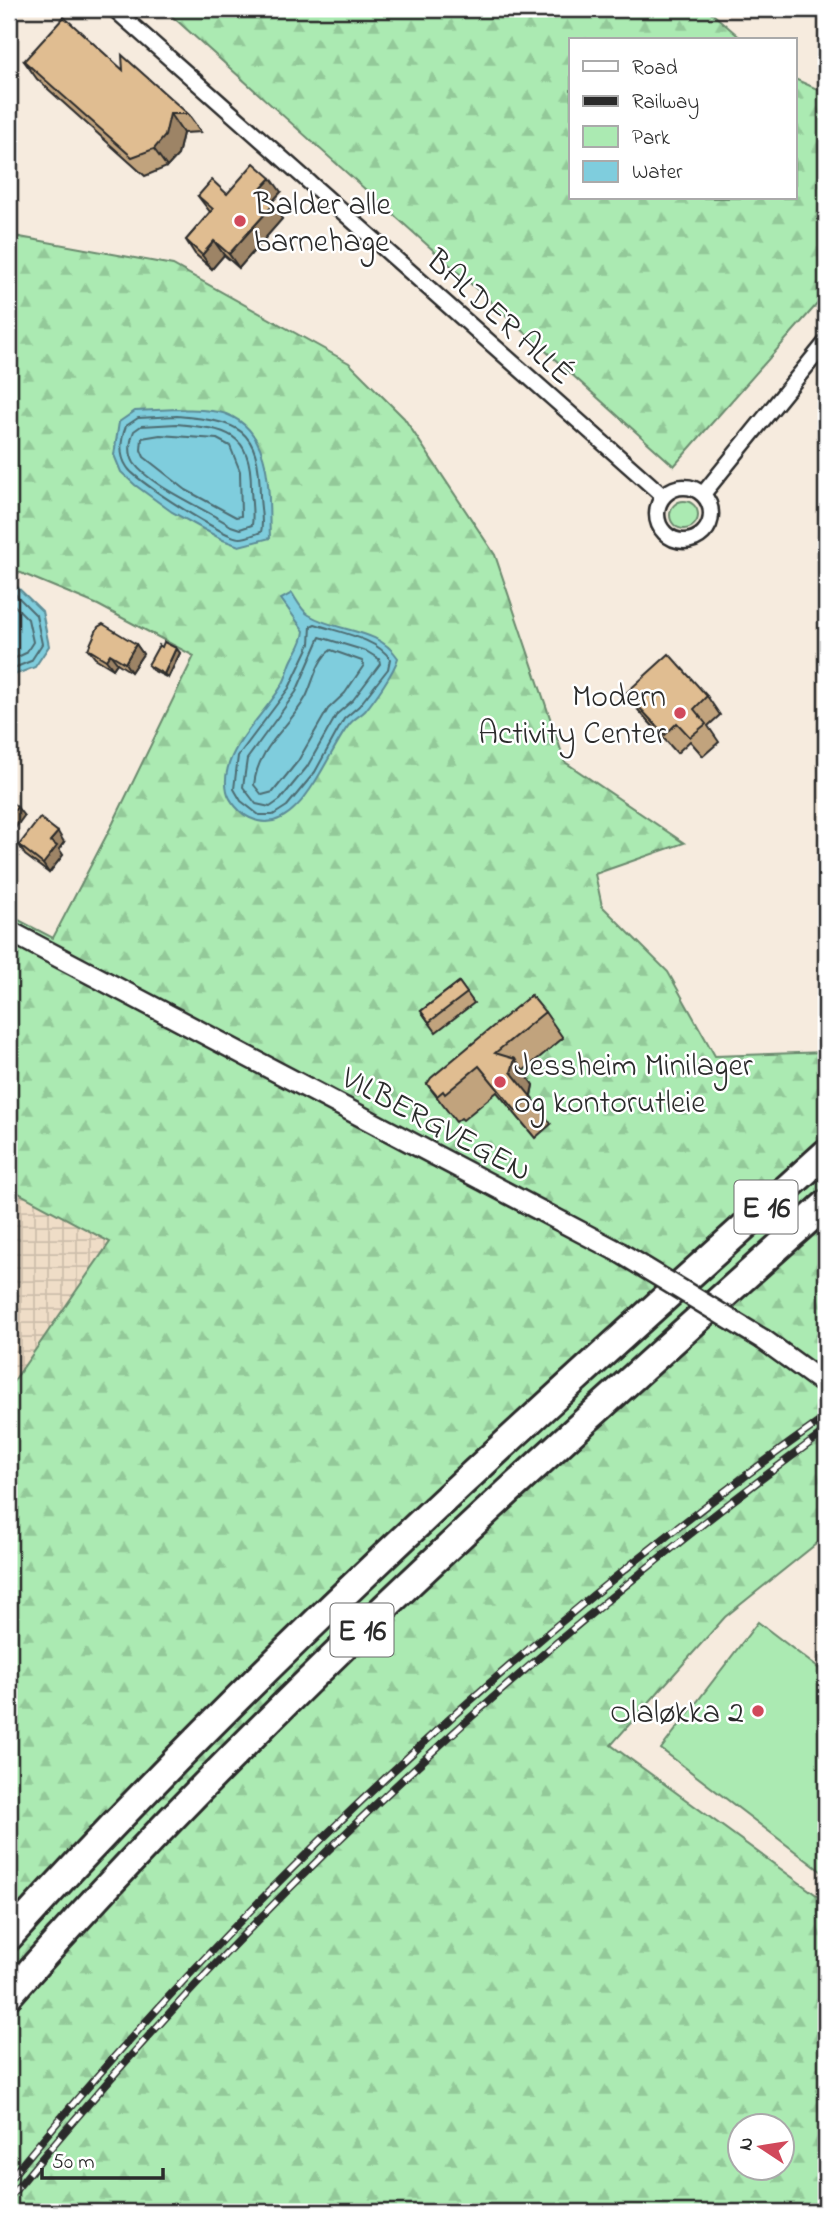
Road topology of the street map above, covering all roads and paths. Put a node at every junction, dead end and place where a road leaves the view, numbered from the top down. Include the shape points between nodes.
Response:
1 (114, 9) edge
2 (826, 342) edge
3 (703, 494) junction
4 (663, 496) junction
5 (9, 931) edge
6 (826, 1153) edge
7 (826, 1204) edge
8 (826, 1385) edge
9 (9, 1937) edge
10 (9, 1995) edge

1 - 4 street, BALDER ALLÉ
2 - 3 street
3 - 4 street via 678,487
3 - 4 street via 712,518 705,533 690,541 673,540 660,528 657,512
5 - 8 main road, VILBERGVEGEN, bridge via 619,1252 764,1340
6 - 9 highway, E 16 via 372,1566 143,1792
7 - 10 highway, E 16 via 534,1467 314,1676 165,1826

